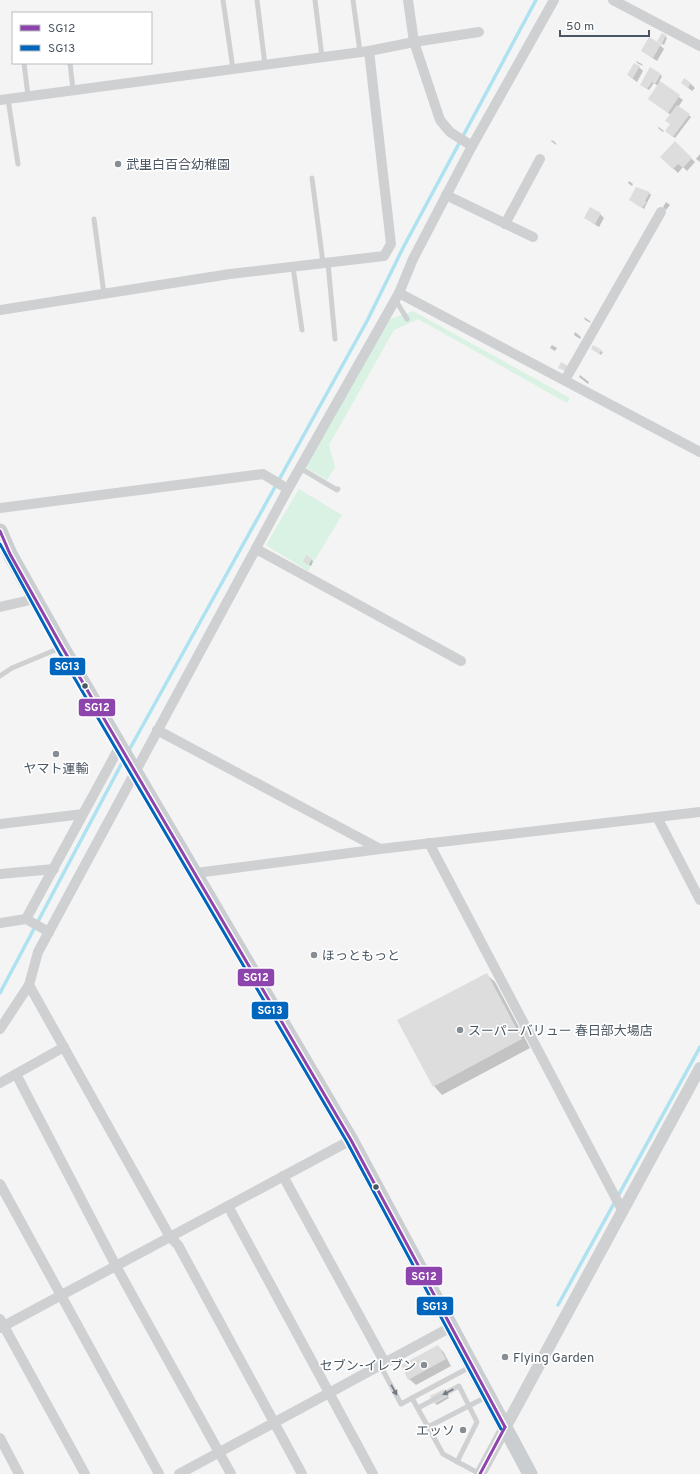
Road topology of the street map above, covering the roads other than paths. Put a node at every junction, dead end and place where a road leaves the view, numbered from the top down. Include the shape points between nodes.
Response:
1 (223, 0) edge
2 (257, 0) edge
3 (315, 0) edge
4 (354, 0) edge
5 (408, 0) edge
6 (554, 0) edge
7 (612, 0) edge
8 (479, 32) dead end
9 (414, 42) junction
10 (700, 46) edge
11 (364, 52) junction
12 (322, 57) junction
13 (24, 64) edge
14 (70, 64) edge
15 (265, 65) junction
16 (233, 69) junction
17 (73, 90) junction
18 (28, 96) junction
19 (4, 100) edge
20 (472, 146) junction
21 (540, 159) dead end
22 (18, 164) dead end
23 (312, 178) dead end
24 (446, 195) junction
25 (661, 212) dead end
26 (94, 219) dead end
27 (505, 224) junction
28 (532, 237) dead end
29 (325, 263) junction
30 (293, 267) junction
31 (104, 294) junction
32 (397, 296) junction
33 (0, 310) edge
34 (407, 319) dead end
35 (302, 330) dead end
36 (334, 339) dead end
37 (566, 380) junction
38 (700, 452) edge
39 (300, 468) junction
40 (288, 489) junction
41 (338, 489) dead end
42 (0, 508) edge
43 (0, 531) edge
44 (256, 548) junction
45 (35, 599) junction
46 (0, 607) edge
47 (62, 647) junction
48 (461, 661) dead end
49 (0, 676) edge
50 (157, 730) junction
51 (120, 746) junction
52 (135, 771) junction
53 (700, 812) edge
54 (84, 814) junction
55 (657, 817) junction
56 (0, 824) edge
57 (429, 843) junction
58 (380, 849) junction
59 (54, 869) junction
60 (196, 873) junction
61 (0, 874) edge
62 (700, 900) edge
63 (26, 919) junction
64 (0, 923) edge
65 (49, 932) junction
66 (29, 985) junction
67 (0, 1029) edge
68 (64, 1047) junction
69 (700, 1068) edge
70 (16, 1074) junction
71 (0, 1083) edge
72 (351, 1140) junction
73 (283, 1176) junction
74 (0, 1184) edge
75 (228, 1206) junction
76 (621, 1211) junction
77 (170, 1237) junction
78 (116, 1266) junction
79 (62, 1295) junction
80 (1, 1324) edge
81 (451, 1327) junction
82 (382, 1364) junction
83 (472, 1366) junction
84 (329, 1393) junction
85 (488, 1396) junction
86 (412, 1398) junction
87 (469, 1406) junction
88 (418, 1408) junction
89 (274, 1423) junction
90 (428, 1427) junction
91 (505, 1427) junction
92 (0, 1438) edge
93 (220, 1452) junction
94 (457, 1462) junction
95 (19, 1474) edge
96 (85, 1474) edge
97 (158, 1474) edge
98 (179, 1474) edge
99 (231, 1474) edge
100 (302, 1474) edge
101 (373, 1474) edge
102 (480, 1474) edge
103 (530, 1474) edge

1 - 16 lane
2 - 15 lane
3 - 12 lane
4 - 11 lane
5 - 9 street
6 - 20 street
7 - 10 street
8 - 9 street
9 - 11 street
9 - 20 street via 440,120 450,132
11 - 12 street
11 - 29 street via 391,244 384,256
12 - 15 street
13 - 18 lane
14 - 17 lane
15 - 16 street
16 - 17 street
17 - 18 street
18 - 19 street
19 - 22 lane
20 - 24 street
21 - 27 street
23 - 29 lane
24 - 27 street
24 - 32 street
25 - 37 street
26 - 31 lane
27 - 28 street
29 - 30 street
29 - 36 lane
30 - 31 street
30 - 35 lane
31 - 33 street
32 - 34 lane
32 - 37 street
32 - 39 street
37 - 38 street
39 - 40 street
39 - 41 lane
40 - 42 street via 263,474
40 - 44 street
43 - 45 main road
44 - 48 street
44 - 50 street
45 - 46 street
45 - 47 main road
47 - 49 lane via 12,668
47 - 51 main road
50 - 52 street
50 - 58 street
51 - 52 main road
51 - 54 street
52 - 60 main road
52 - 65 street
53 - 55 street
54 - 56 street
54 - 59 street
55 - 57 street
55 - 62 street
57 - 58 street
57 - 76 street
58 - 60 street
59 - 61 street
59 - 63 street
60 - 72 main road
63 - 64 street
63 - 65 street
65 - 66 street via 38,952
66 - 67 street
66 - 68 street
68 - 70 street
68 - 77 street
69 - 76 street
70 - 71 street
70 - 78 street
72 - 73 street
72 - 81 main road
73 - 75 street
73 - 82 street
74 - 79 street
75 - 77 street
75 - 84 street
76 - 91 street
77 - 78 street
77 - 89 street via 178,1245
78 - 79 street
78 - 93 street
79 - 80 street
79 - 97 street
80 - 96 street
81 - 82 street
81 - 83 main road
82 - 84 street
82 -> 86 lane via 401,1404
83 - 85 main road
83 - 86 lane via 433,1384
84 - 89 street
84 - 101 street
85 - 87 lane
85 - 91 main road
86 - 88 lane
87 -> 88 lane via 459,1386
87 - 90 lane
87 - 94 lane via 477,1422
88 - 90 lane
89 - 93 street
89 - 100 street
90 - 94 lane via 443,1454
91 - 102 street
91 - 103 main road
92 - 95 street
93 - 98 street
93 - 99 street
94 - 102 lane

